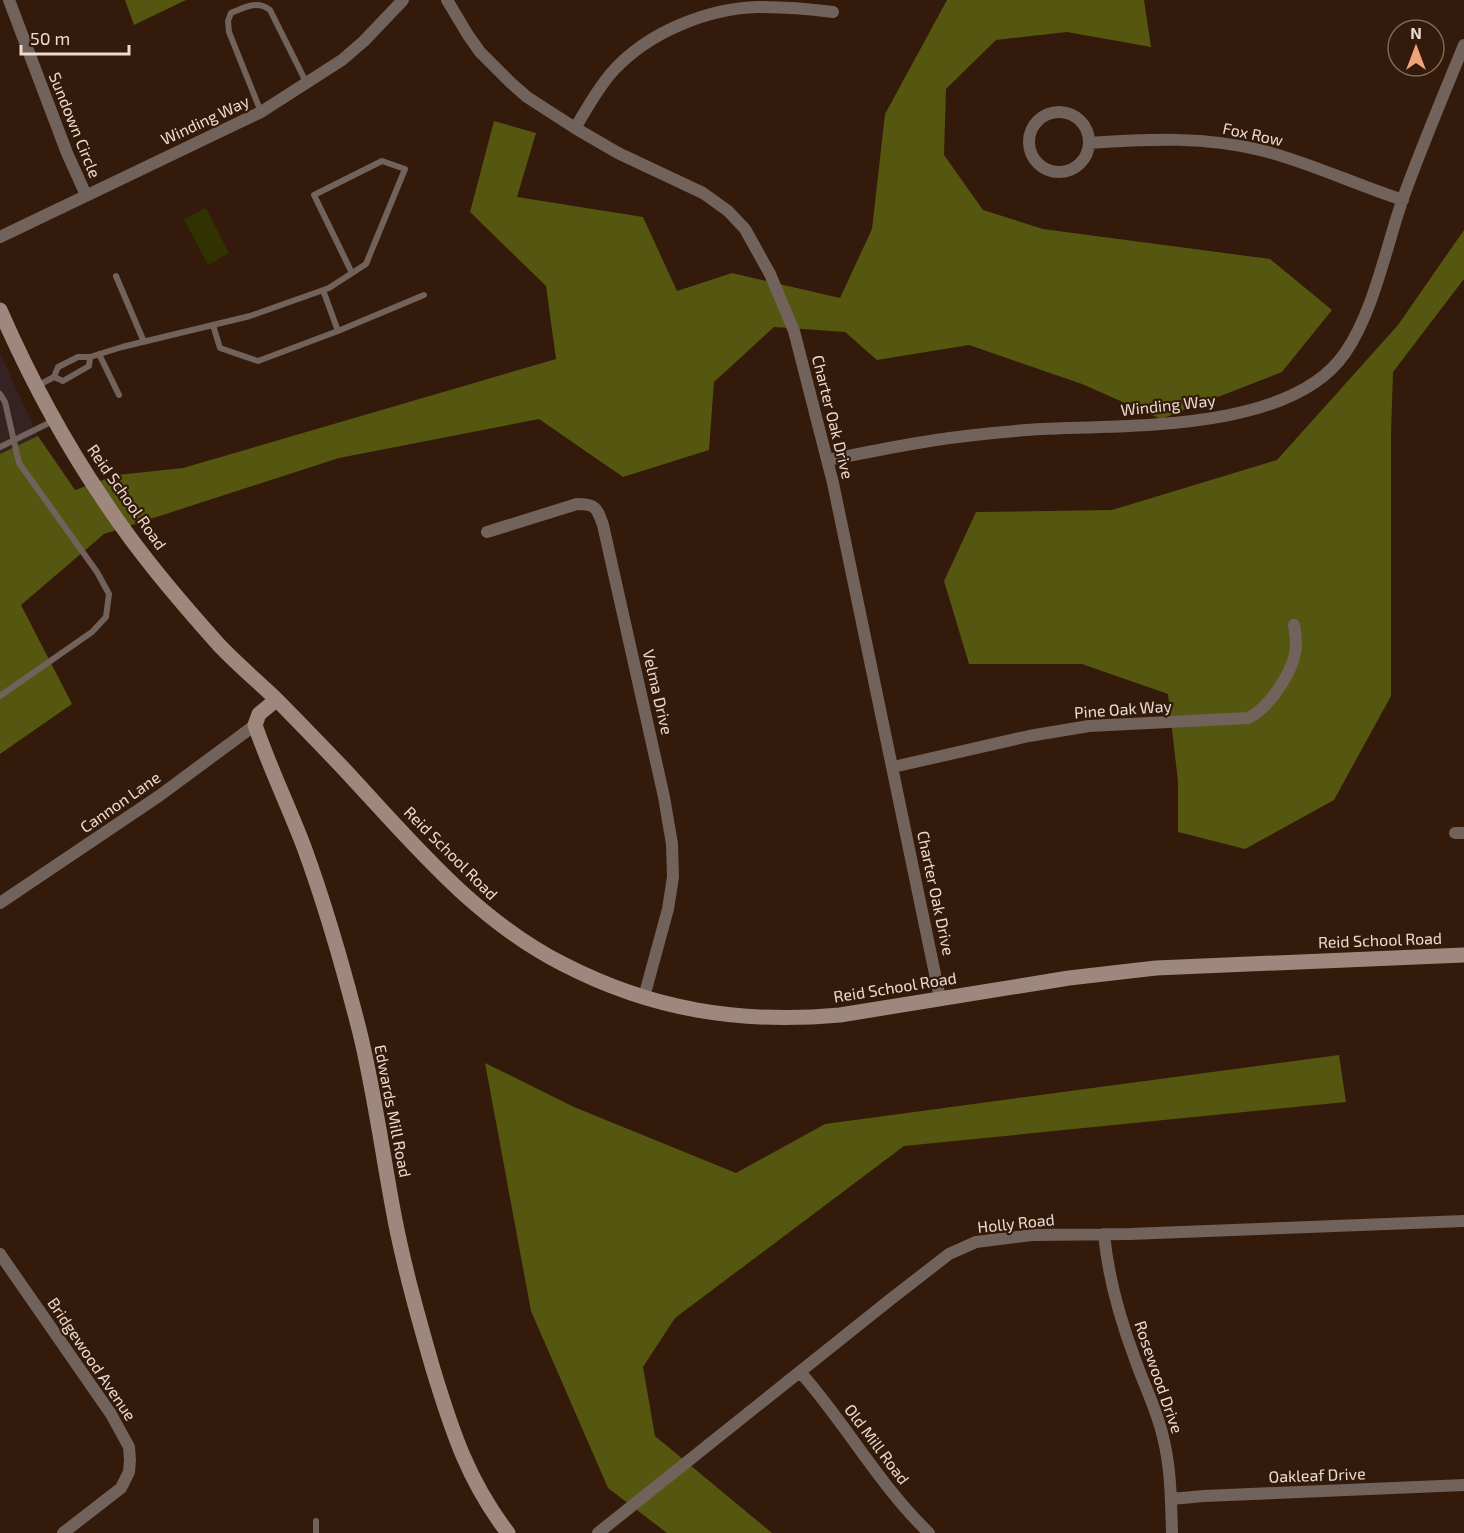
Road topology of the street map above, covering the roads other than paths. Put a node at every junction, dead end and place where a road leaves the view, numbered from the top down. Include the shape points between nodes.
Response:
1 (9, 0) edge
2 (403, 0) edge
3 (447, 0) edge
4 (833, 12) dead end
5 (1464, 45) edge
6 (307, 84) junction
7 (261, 112) junction
8 (575, 128) junction
9 (1089, 143) junction
10 (86, 195) junction
11 (1402, 200) junction
12 (0, 237) edge
13 (352, 273) junction
14 (116, 276) dead end
15 (323, 290) junction
16 (423, 296) dead end
17 (0, 310) edge
18 (213, 325) junction
19 (338, 331) junction
20 (144, 342) junction
21 (99, 354) junction
22 (90, 357) junction
23 (54, 377) junction
24 (37, 386) junction
25 (0, 394) edge
26 (119, 395) dead end
27 (55, 420) junction
28 (14, 440) junction
29 (0, 447) edge
30 (827, 460) junction
31 (487, 532) dead end
32 (1294, 625) dead end
33 (0, 696) edge
34 (276, 700) junction
35 (255, 724) junction
36 (893, 767) junction
37 (0, 903) edge
38 (1464, 955) edge
39 (644, 997) junction
40 (940, 998) junction
41 (1464, 1221) edge
42 (1104, 1234) junction
43 (0, 1254) edge
44 (801, 1373) junction
45 (1464, 1485) edge
46 (1171, 1499) junction
47 (316, 1521) dead end
48 (63, 1533) edge
49 (316, 1533) edge
50 (508, 1533) edge
51 (598, 1533) edge
52 (929, 1533) edge
53 (1172, 1533) edge

1 - 10 street, Sundown Circle
2 - 6 street, Winding Way via 364,41
3 - 8 street, Charter Oak Drive via 494,67 527,97
4 - 8 street via 743,8 710,15 651,39 623,60
5 - 11 street, Winding Way
6 - 7 street, Winding Way
6 - 7 lane via 270,10 264,5 250,5 231,13 229,32
7 - 10 street, Winding Way
8 - 30 street, Charter Oak Drive via 712,198 746,229 794,332
9 - 9 street via 1081,122 1060,112 1038,120 1029,141 1037,163 1058,172 1080,164
9 - 11 street, Fox Row via 1168,138 1241,146 1289,158
10 - 12 street, Winding Way
11 - 30 street, Winding Way via 1354,340 1329,371 1297,393 1248,410 1198,421 981,434
13 - 13 lane via 366,264 405,169 382,161 314,195
13 - 15 lane
14 - 20 lane
15 - 18 lane
15 - 19 lane
16 - 19 lane
17 - 24 street, Reid School Road
18 - 19 lane via 220,348 258,361
18 - 20 lane
20 - 21 lane
21 - 22 lane
21 - 26 lane
22 - 23 lane via 78,357 58,367
22 - 23 lane via 89,366 63,381
23 - 24 lane
24 - 27 street, Reid School Road
25 - 28 lane
27 - 28 lane
27 - 34 street, Reid School Road via 104,502 152,566 221,646
28 - 29 lane
28 - 33 lane via 19,464 109,594 106,617 92,632
30 - 36 street, Charter Oak Drive
31 - 39 street, Velma Drive via 577,504 595,507 603,525 672,844 673,877 668,909
32 - 36 street, Pine Oak Way via 1296,646 1291,666 1270,701 1248,718 1089,726
34 - 35 street via 259,714
34 - 39 street, Reid School Road via 444,876 485,913 561,963
35 - 37 street, Cannon Lane via 159,796
35 - 50 street, Edwards Mill Road via 303,846 345,978 371,1082 405,1268 448,1420 477,1487
36 - 40 street, Charter Oak Drive
38 - 40 street, Reid School Road via 1156,968
39 - 40 street, Reid School Road via 704,1012 775,1018 840,1015
41 - 42 street, Holly Road
42 - 44 street, Holly Road via 988,1239 963,1247 891,1299
42 - 46 street, Rosewood Drive via 1114,1294 1163,1437
43 - 48 street, Bridgewood Avenue via 111,1414 129,1447 129,1472 121,1488
44 - 51 street, Holly Road
44 - 52 street, Old Mill Road
45 - 46 street, Oakleaf Drive
46 - 53 street, Rosewood Drive
47 - 49 lane

